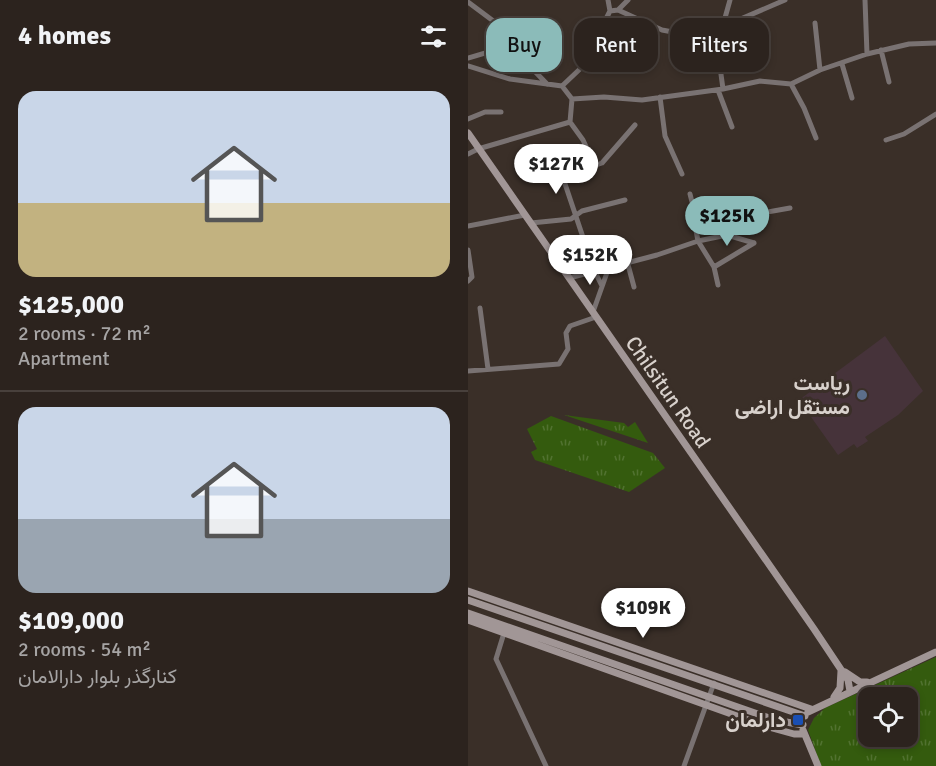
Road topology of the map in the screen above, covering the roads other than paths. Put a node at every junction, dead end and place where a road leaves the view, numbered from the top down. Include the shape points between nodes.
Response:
1 (608, 0) edge
2 (628, 0) edge
3 (730, 0) edge
4 (785, 0) edge
5 (865, 0) edge
6 (468, 2) edge
7 (618, 10) junction
8 (610, 11) junction
9 (489, 18) edge
10 (725, 18) edge
11 (740, 18) edge
12 (815, 23) dead end
13 (670, 32) edge
14 (936, 43) edge
15 (881, 50) junction
16 (486, 53) edge
17 (867, 54) junction
18 (468, 58) edge
19 (842, 64) junction
20 (468, 66) edge
21 (820, 70) junction
22 (536, 72) edge
23 (719, 72) edge
24 (890, 82) dead end
25 (547, 84) junction
26 (791, 84) junction
27 (562, 86) junction
28 (720, 90) junction
29 (660, 97) junction
30 (852, 98) dead end
31 (572, 99) junction
32 (501, 112) dead end
33 (936, 114) edge
34 (468, 118) edge
35 (570, 122) junction
36 (635, 125) dead end
37 (732, 127) dead end
38 (468, 133) edge
39 (816, 138) dead end
40 (886, 140) dead end
41 (478, 149) junction
42 (468, 154) edge
43 (559, 166) junction
44 (595, 166) junction
45 (541, 172) dead end
46 (682, 174) dead end
47 (690, 194) dead end
48 (625, 200) dead end
49 (790, 208) dead end
50 (525, 215) junction
51 (575, 217) junction
52 (697, 222) junction
53 (531, 223) junction
54 (468, 226) edge
55 (698, 241) junction
56 (468, 250) edge
57 (627, 261) junction
58 (609, 267) junction
59 (714, 267) junction
60 (594, 270) junction
61 (569, 278) junction
62 (468, 281) edge
63 (718, 285) dead end
64 (602, 286) junction
65 (634, 287) dead end
66 (480, 308) dead end
67 (594, 315) junction
68 (488, 369) junction
69 (468, 371) edge
70 (468, 591) edge
71 (468, 600) edge
72 (468, 613) edge
73 (468, 620) edge
74 (504, 633) junction
75 (936, 652) edge
76 (841, 669) junction
77 (716, 678) junction
78 (875, 680) junction
79 (713, 686) junction
80 (850, 691) junction
81 (833, 698) junction
82 (708, 701) junction
83 (811, 709) junction
84 (805, 716) junction
85 (803, 725) junction
86 (803, 734) junction
87 (546, 766) edge
88 (684, 766) edge
89 (818, 766) edge

1 - 8 street
2 - 7 street
3 - 10 street
4 - 11 street
5 - 17 street
6 - 9 street
7 - 8 street
7 - 13 street
8 - 27 street via 581,68
12 - 21 street
14 - 15 street
15 - 17 street
15 - 24 street
16 - 18 street
17 - 19 street
19 - 21 street
19 - 30 street
20 - 25 street via 486,74
21 - 26 street
22 - 25 street
23 - 28 street
25 - 27 street
26 - 28 street via 759,81
26 - 39 street
27 - 31 street
28 - 29 street
28 - 37 street
29 - 31 street
29 - 46 street via 665,136
31 - 35 street
32 - 34 street
33 - 40 street
35 - 41 street
35 - 44 street
36 - 44 street
38 - 41 main road, Chilsitun Road
41 - 42 street
41 - 50 main road, Chilsitun Road
43 - 44 street via 575,161 581,170
43 - 45 street
43 - 51 street
47 - 52 street
48 - 51 street
49 - 52 street via 728,219 710,217
50 - 53 main road, Chilsitun Road
50 - 54 street
51 - 53 street
51 - 60 street
52 - 55 street
53 - 61 main road, Chilsitun Road
55 - 57 street
55 - 59 street
55 - 59 street via 728,235 753,243
56 - 62 street via 472,277
57 - 58 street
57 - 65 street
58 - 60 street
58 - 64 street
59 - 63 street
60 - 61 street
60 - 64 street
61 - 67 main road, Chilsitun Road
64 - 67 street
66 - 68 street
67 - 68 street via 570,326 566,333 568,349 559,364
67 - 76 main road, Chilsitun Road
68 - 69 street
70 - 77 main road
71 - 79 main road
72 - 82 main road
73 - 74 main road
74 - 82 main road
74 - 87 street via 496,659
75 - 78 main road
76 - 78 main road via 860,682
76 - 80 main road, Chilsitun Road
76 - 81 main road via 840,688
77 - 79 street
77 - 83 main road
78 - 80 main road
79 - 82 street
79 - 84 main road
80 - 81 main road
81 - 83 main road
82 - 85 main road
82 - 86 main road via 783,731
82 - 88 street
83 - 84 main road
84 - 85 main road
85 - 86 main road
86 - 89 main road

